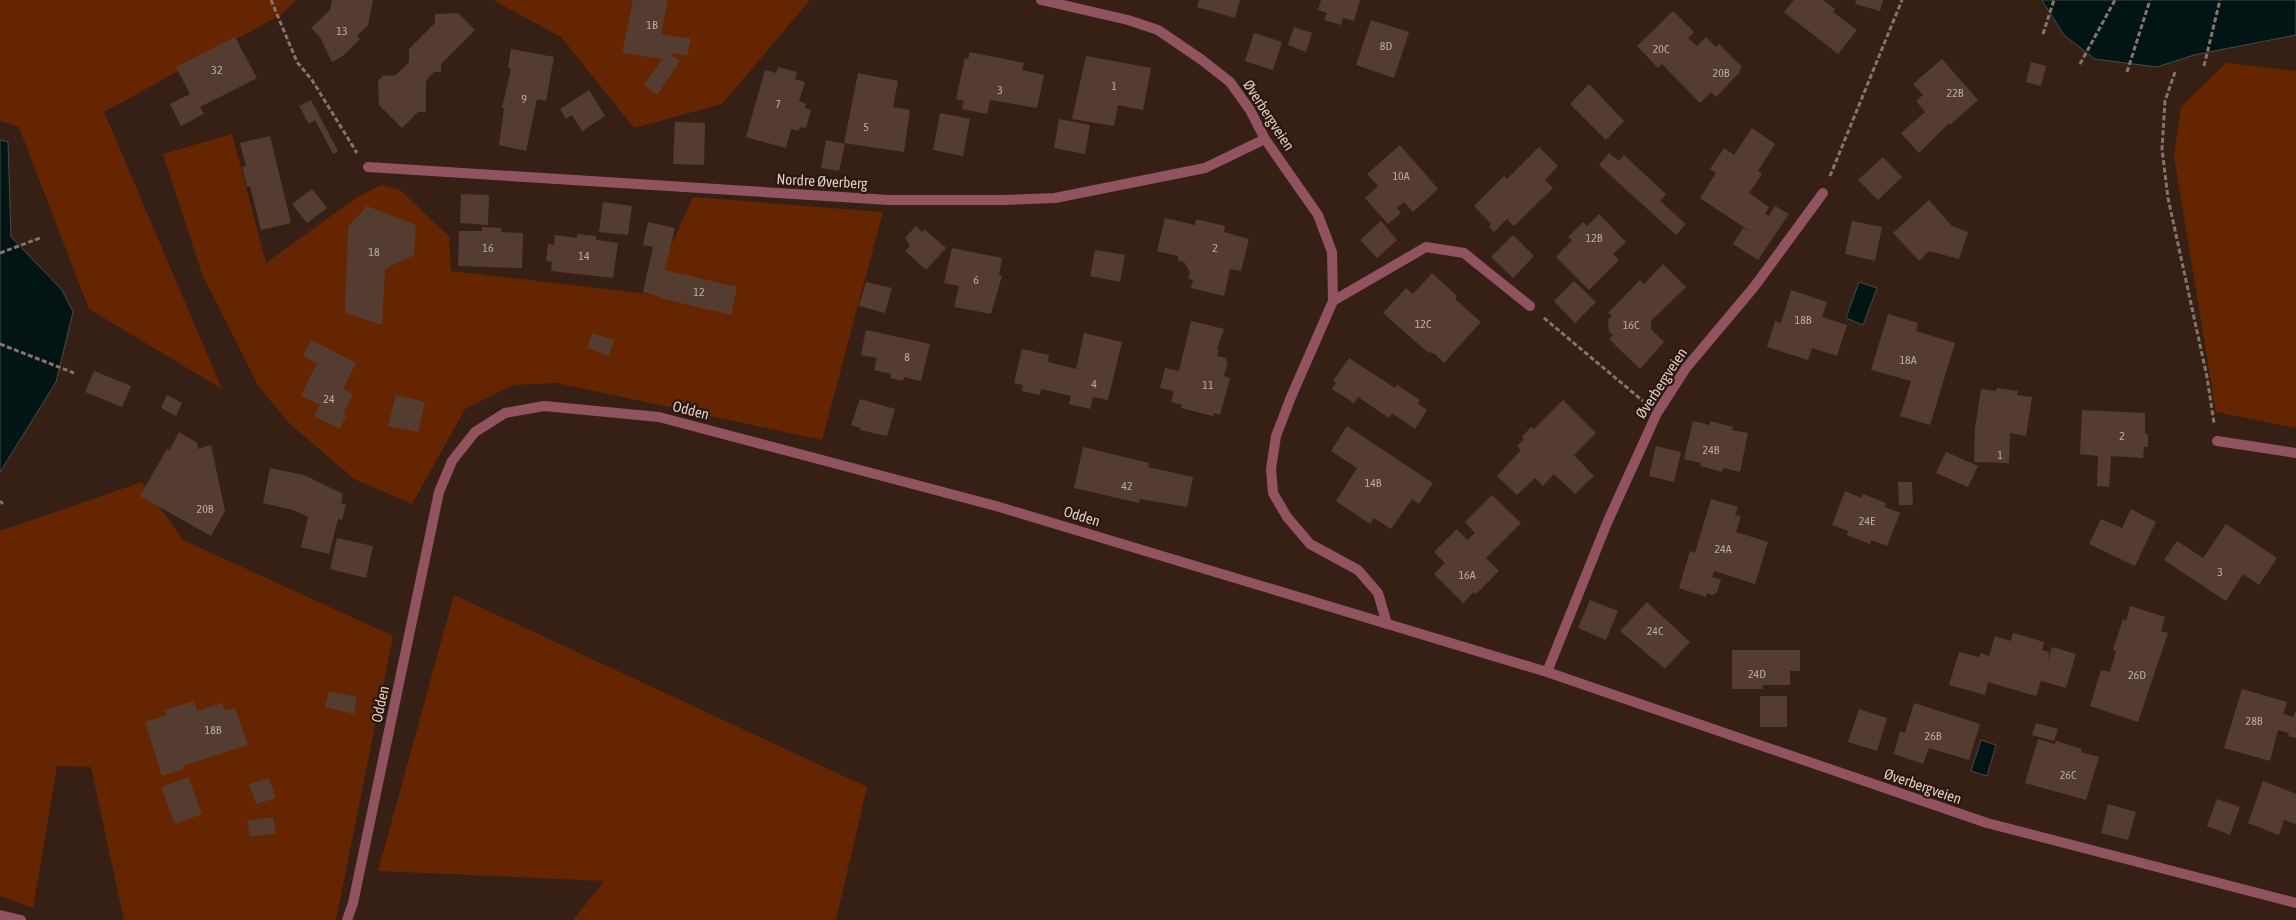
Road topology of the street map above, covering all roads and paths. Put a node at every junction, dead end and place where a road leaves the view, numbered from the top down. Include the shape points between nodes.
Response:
1 (271, 0) edge
2 (1041, 0) edge
3 (1902, 0) edge
4 (2054, 0) edge
5 (2115, 0) edge
6 (2150, 0) edge
7 (2220, 0) edge
8 (2043, 34) dead end
9 (2080, 64) dead end
10 (2204, 66) dead end
11 (2127, 72) dead end
12 (2175, 72) dead end
13 (1266, 139) junction
14 (368, 167) joint
15 (1823, 193) joint
16 (40, 238) dead end
17 (0, 253) edge
18 (1333, 300) junction
19 (1530, 306) joint
20 (0, 344) edge
21 (74, 373) dead end
22 (1656, 413) junction
23 (2217, 441) joint
24 (2296, 453) edge
25 (1387, 624) junction
26 (1547, 672) junction
27 (2296, 903) edge
28 (0, 915) edge
29 (20, 920) edge
30 (347, 920) edge

1 - 14 path via 297,62
2 - 13 street, Øverbergveien via 1128,20 1164,32 1230,82
3 - 15 path
4 - 8 path
5 - 9 path
6 - 11 path
7 - 10 path
12 - 23 path via 2165,101 2162,149 2168,198 2207,377
13 - 14 street, Nordre Øverberg via 1205,168 1055,198 1004,200 889,200
13 - 18 street, Øverbergveien via 1318,215 1332,252
15 - 22 street, Øverbergveien via 1754,287 1686,368
16 - 17 path
18 - 19 street via 1426,247 1464,253
18 - 25 street, Øverbergveien via 1276,436 1271,469 1273,492 1287,517 1310,544 1358,570 1378,593
19 - 22 path
20 - 21 path
22 - 26 street, Øverbergveien
23 - 24 street
25 - 26 street, Øverbergveien
25 - 30 street, Odden via 996,506 659,417 544,406 504,412 475,432 452,461 439,492
26 - 27 street, Øverbergveien via 1987,823
28 - 29 street

